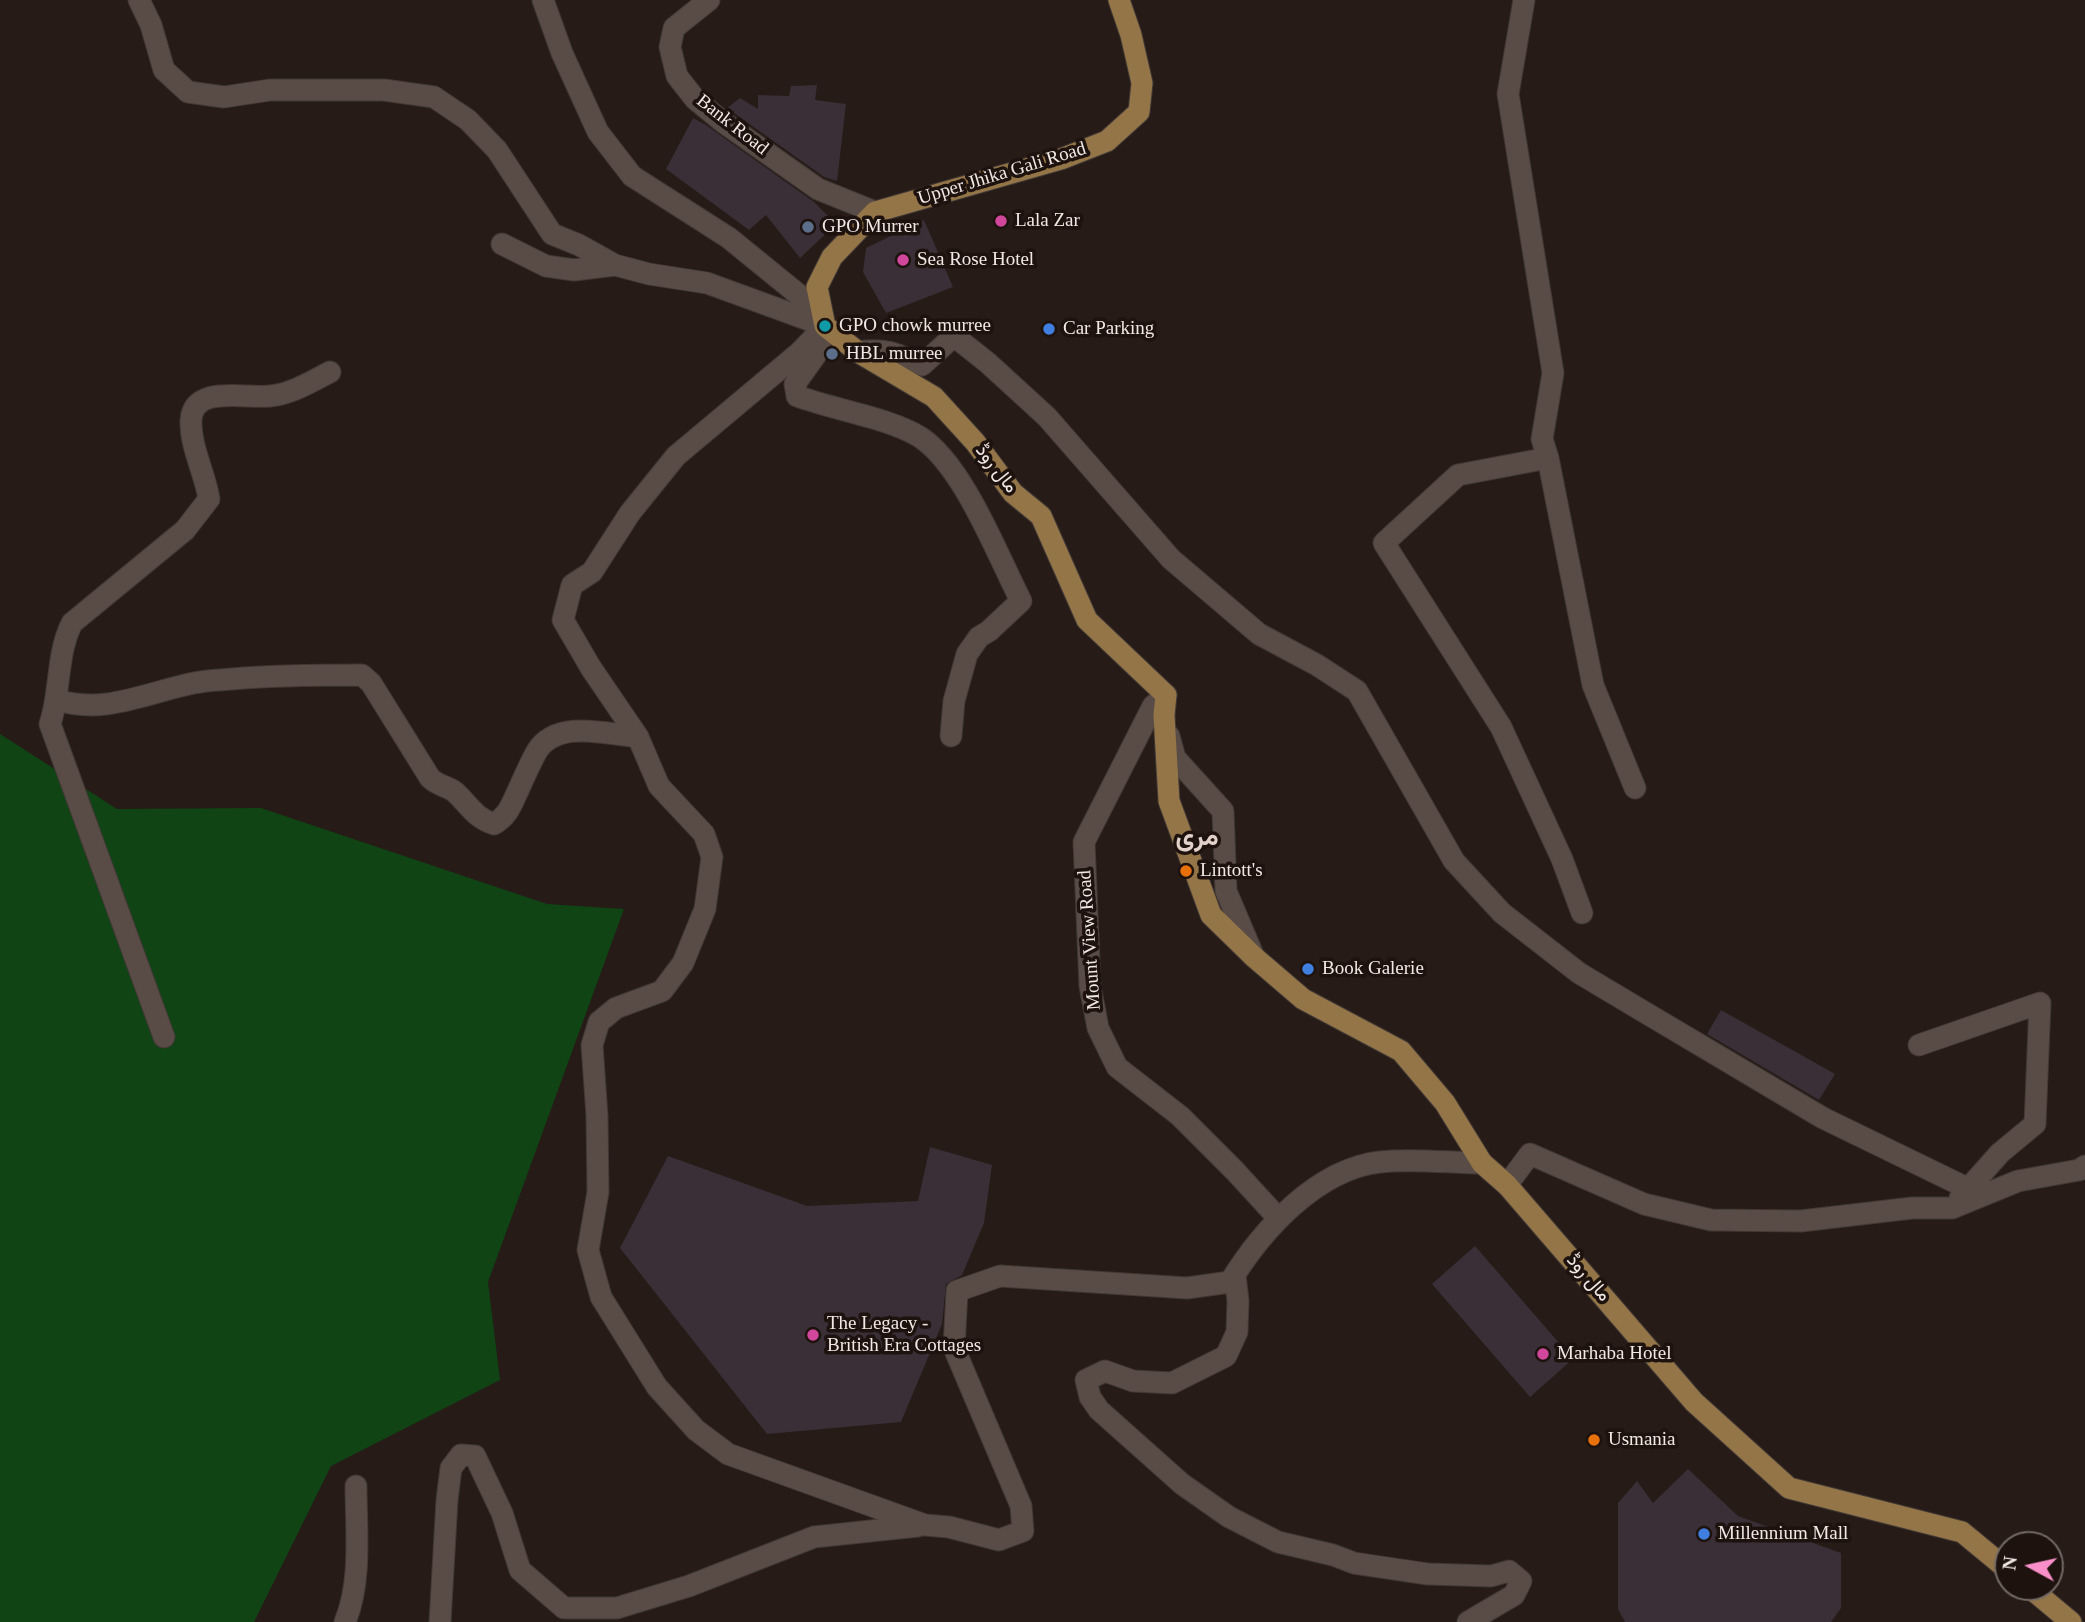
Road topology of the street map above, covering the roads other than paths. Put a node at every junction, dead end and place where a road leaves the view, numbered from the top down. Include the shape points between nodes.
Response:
1 (139, 0) edge
2 (543, 0) edge
3 (709, 0) edge
4 (1119, 0) edge
5 (1524, 0) edge
6 (875, 212) junction
7 (502, 244) dead end
8 (615, 265) junction
9 (825, 326) junction
10 (858, 352) junction
11 (330, 372) dead end
12 (1548, 458) junction
13 (57, 700) junction
14 (1165, 705) junction
15 (951, 736) dead end
16 (638, 737) junction
17 (1635, 788) dead end
18 (1582, 912) dead end
19 (1254, 957) junction
20 (164, 1037) dead end
21 (1919, 1045) dead end
22 (1482, 1163) junction
23 (2085, 1166) edge
24 (1507, 1185) junction
25 (1969, 1189) junction
26 (1952, 1208) junction
27 (1278, 1218) junction
28 (1235, 1275) junction
29 (356, 1486) dead end
30 (925, 1525) junction
31 (1994, 1558) edge
32 (2046, 1601) edge
33 (345, 1622) edge
34 (440, 1622) edge
35 (1468, 1622) edge
36 (2071, 1622) edge

1 - 8 street via 164,70 188,92 224,97 270,90 384,90 435,97 468,120 497,150 552,234
2 - 9 street via 598,132 632,176 729,238 799,295
3 - 6 street, Bank Road via 674,28 670,47 677,76 695,99 818,189
4 - 6 main road, Upper Jhika Gali Road via 1142,83 1139,112 1121,131 1060,159
5 - 12 street via 1507,94 1553,373 1542,439
6 - 9 main road via 832,257 817,287
7 - 8 street via 546,266 574,270
8 - 9 street via 707,283
9 - 10 main road, مال روڈ
9 - 15 street via 815,356 795,384 797,396 919,437 939,454 965,490 1021,601 979,637 967,654 954,701
9 - 16 street via 676,456 630,513 592,572 572,584 563,620
10 - 14 main road, مال روڈ via 934,397 1013,493 1041,516 1087,620
10 - 25 street via 891,351 922,365 954,336 1047,417 1171,559 1259,634 1357,691 1454,861 1502,912 1579,973 1823,1118
11 - 13 street via 271,396 208,397 196,405 192,432 209,499 185,530 72,623 64,639
12 - 17 street via 1593,685
12 - 18 street via 1458,475 1384,543 1501,727
13 - 16 street via 72,705 133,701 195,682 277,675 362,676 371,683 430,778 440,787 452,789 480,820 494,824 506,817 538,749 549,737 585,732
13 - 20 street via 50,724
14 - 19 street, مال روڈ via 1175,758 1223,811 1226,891
14 - 19 main road, مال روڈ via 1169,801 1211,915
14 - 27 street, Mount View Road via 1153,706 1084,842 1090,986 1098,1028 1117,1067 1180,1116
16 - 30 street via 659,786 704,834 712,857 705,909 683,963 662,991 616,1008 598,1022 592,1045 598,1192 588,1250 601,1297 657,1387 696,1430 728,1454
19 - 22 main road, مال روڈ via 1303,999 1401,1051 1445,1104
21 - 25 street via 2040,1003 2035,1124 2000,1153
22 - 24 main road, مال روڈ
22 - 27 street via 1380,1162 1338,1173
23 - 26 street via 2018,1181
24 - 26 street via 1530,1154 1644,1204 1711,1220 1801,1221
24 - 31 main road, مال روڈ via 1694,1402 1789,1488 1962,1532
25 - 26 street
27 - 28 street
28 - 30 street via 1230,1282 1187,1288 1000,1276 957,1291 954,1348 1021,1506 1023,1531 999,1540
28 - 35 street via 1237,1332 1226,1356 1172,1383 1133,1381 1105,1371 1086,1380 1090,1397 1182,1484 1229,1517 1278,1542 1354,1563 1464,1577 1508,1571 1521,1581 1514,1595
29 - 33 street via 355,1577 352,1607
30 - 34 street via 814,1537 690,1586 617,1608 564,1608 520,1570 502,1513 475,1457 461,1455 451,1468
32 - 36 main road

